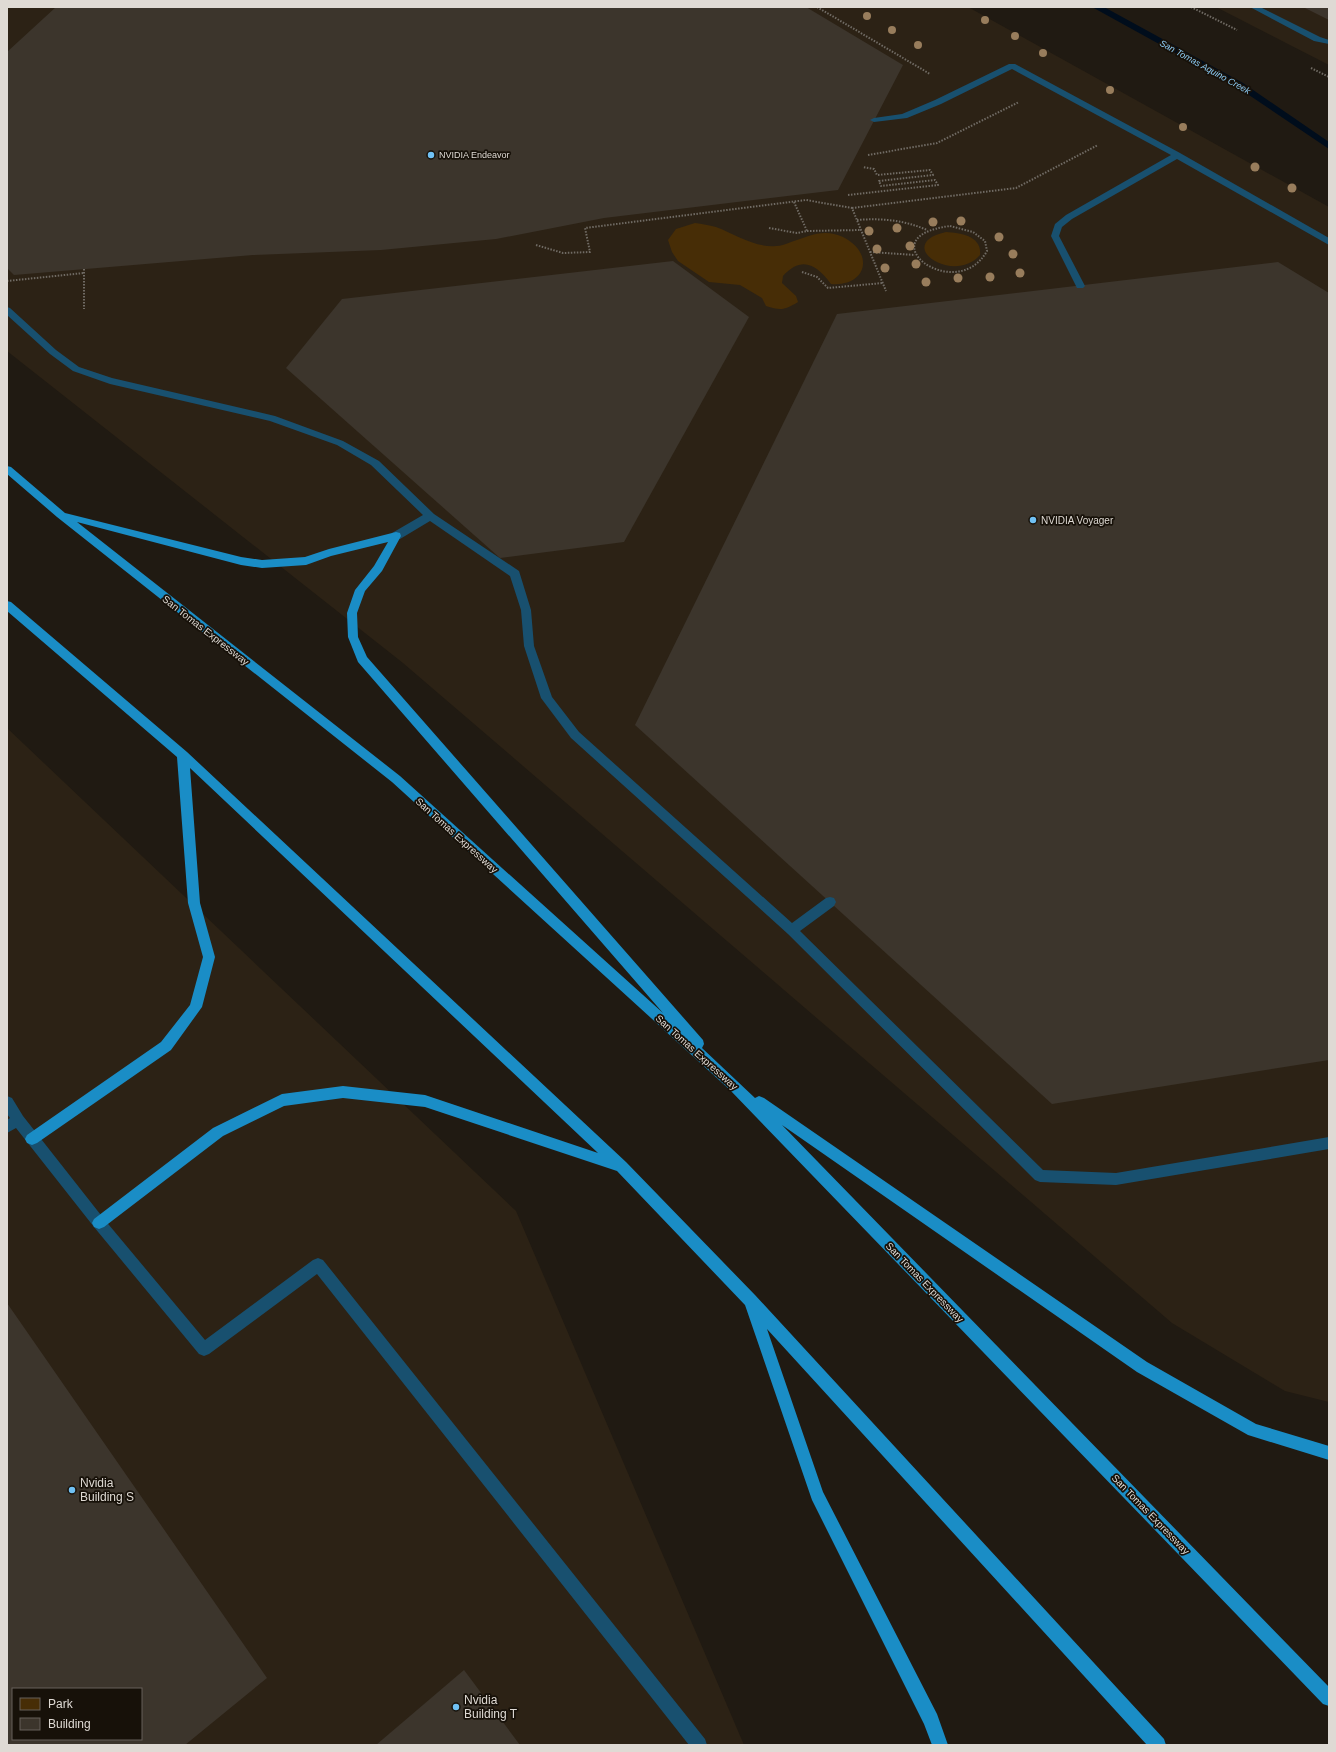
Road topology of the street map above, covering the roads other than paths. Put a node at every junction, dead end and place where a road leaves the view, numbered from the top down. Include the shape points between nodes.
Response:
1 (1254, 7) edge
2 (1329, 42) edge
3 (874, 120) dead end
4 (1177, 155) junction
5 (1329, 242) edge
6 (1080, 286) dead end
7 (7, 310) edge
8 (7, 470) edge
9 (61, 515) junction
10 (430, 516) junction
11 (396, 536) junction
12 (7, 605) edge
13 (183, 755) junction
14 (830, 902) dead end
15 (792, 930) junction
16 (736, 1086) junction
17 (7, 1102) edge
18 (13, 1124) edge
19 (32, 1139) junction
20 (1329, 1143) edge
21 (621, 1166) junction
22 (99, 1223) junction
23 (750, 1300) junction
24 (1329, 1453) edge
25 (1329, 1698) edge
26 (699, 1745) edge
27 (940, 1745) edge
28 (1158, 1745) edge

1 - 2 lane via 1317,39
3 - 4 lane via 904,116 1012,66
4 - 5 lane
4 - 6 lane via 1069,217 1058,226 1056,236
7 - 10 lane via 53,352 76,369 110,381 272,418 340,443 375,463
8 - 9 highway, San Tomas Expressway
9 - 11 highway via 241,561 262,564 306,561
9 - 16 highway, San Tomas Expressway via 396,779
10 - 11 lane
10 - 15 lane via 515,574 526,610 529,646 546,698 575,735
11 - 16 highway via 378,568 360,590 352,613 353,637 362,659
12 - 13 highway
13 - 19 highway via 194,903 209,957 196,1007 166,1046
13 - 21 highway
14 - 15 lane
15 - 20 lane via 1040,1176 1116,1179
16 - 24 highway via 1142,1367 1253,1430
16 - 25 highway, San Tomas Expressway
17 - 18 lane
18 - 19 lane
19 - 22 lane
21 - 22 highway via 425,1101 343,1092 282,1100 218,1132
21 - 23 highway
22 - 26 lane via 204,1349 318,1265
23 - 27 highway via 817,1494 931,1720
23 - 28 highway

